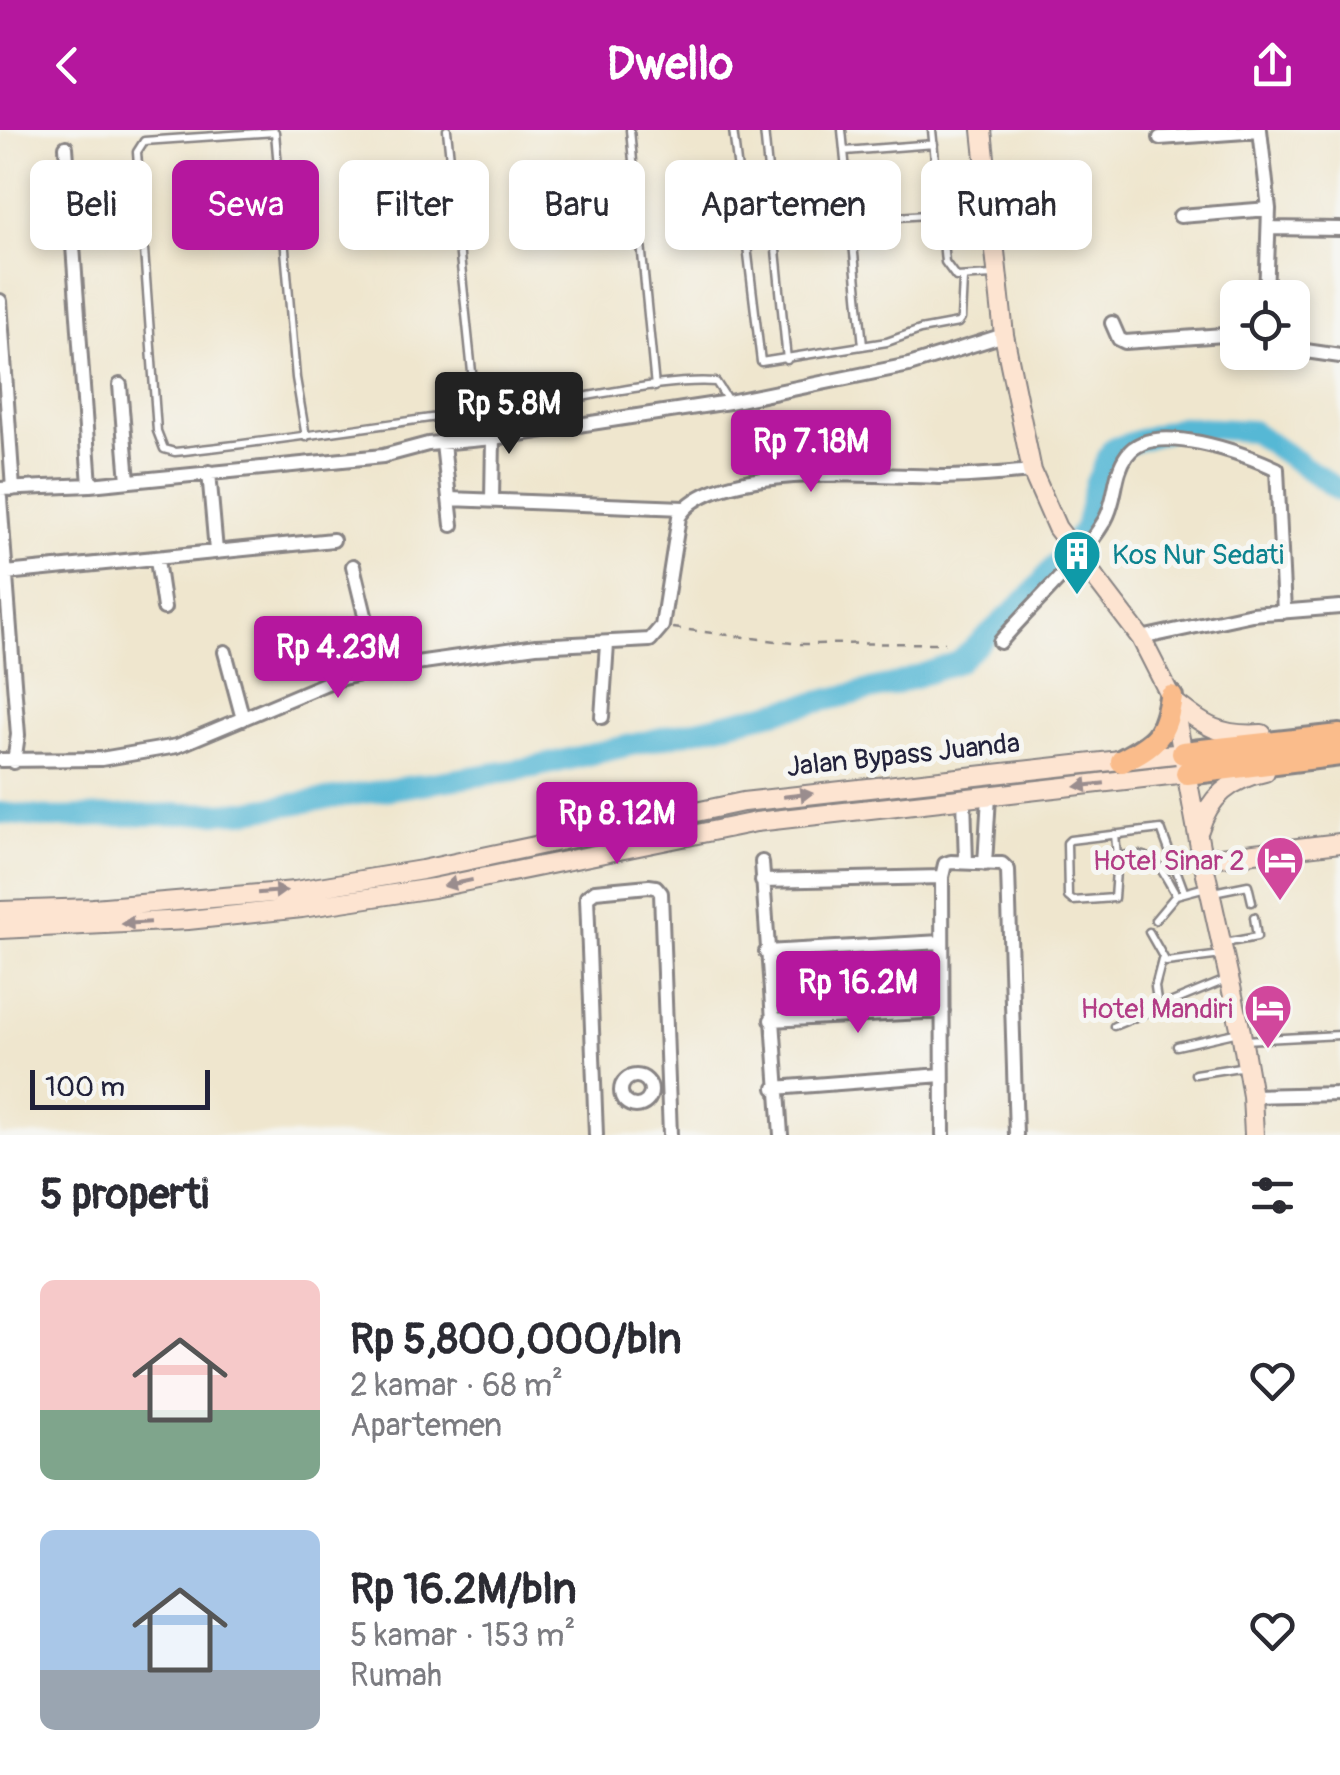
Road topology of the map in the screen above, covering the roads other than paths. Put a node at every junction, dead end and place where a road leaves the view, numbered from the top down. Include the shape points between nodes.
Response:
1 (448, 130) edge
2 (630, 130) edge
3 (733, 130) edge
4 (764, 130) edge
5 (842, 130) edge
6 (932, 130) edge
7 (982, 130) edge
8 (1260, 131) edge
9 (1160, 138) dead end
10 (934, 144) junction
11 (66, 147) dead end
12 (845, 151) junction
13 (736, 160) edge
14 (767, 160) edge
15 (846, 160) edge
16 (935, 160) edge
17 (1270, 209) junction
18 (1180, 216) dead end
19 (1270, 228) junction
20 (1340, 229) edge
21 (747, 250) edge
22 (776, 250) edge
23 (852, 250) edge
24 (944, 250) edge
25 (996, 274) junction
26 (963, 279) junction
27 (1267, 280) edge
28 (0, 301) edge
29 (1112, 323) dead end
30 (1004, 335) junction
31 (1220, 335) edge
32 (863, 346) junction
33 (1310, 352) edge
34 (1340, 356) edge
35 (787, 360) junction
36 (120, 385) dead end
37 (655, 387) junction
38 (729, 402) junction
39 (476, 411) junction
40 (306, 437) junction
41 (492, 438) junction
42 (443, 444) junction
43 (1032, 471) junction
44 (208, 472) junction
45 (128, 481) junction
46 (90, 485) junction
47 (7, 489) edge
48 (0, 498) edge
49 (449, 499) junction
50 (492, 500) junction
51 (684, 508) junction
52 (452, 525) dead end
53 (334, 540) dead end
54 (216, 551) junction
55 (1078, 554) junction
56 (158, 560) junction
57 (353, 566) dead end
58 (6, 573) junction
59 (1340, 607) edge
60 (164, 608) dead end
61 (1284, 612) junction
62 (1141, 638) junction
63 (1000, 642) dead end
64 (607, 644) junction
65 (225, 652) dead end
66 (378, 669) junction
67 (1172, 698) junction
68 (602, 717) dead end
69 (242, 719) junction
70 (1340, 724) edge
71 (1339, 755) edge
72 (1122, 760) junction
73 (7, 761) edge
74 (1185, 763) junction
75 (989, 796) junction
76 (964, 798) junction
77 (965, 822) junction
78 (988, 822) junction
79 (1115, 834) junction
80 (1198, 834) junction
81 (1340, 843) edge
82 (1171, 852) junction
83 (1117, 856) junction
84 (1156, 860) junction
85 (1203, 860) junction
86 (762, 862) dead end
87 (966, 862) junction
88 (985, 864) junction
89 (942, 877) junction
90 (762, 882) junction
91 (1209, 889) junction
92 (1180, 893) junction
93 (1252, 902) dead end
94 (0, 911) edge
95 (1254, 917) dead end
96 (1156, 920) dead end
97 (0, 929) edge
98 (1150, 932) dead end
99 (940, 942) junction
100 (1222, 949) junction
101 (766, 952) junction
102 (1162, 960) junction
103 (1229, 978) junction
104 (1158, 1008) junction
105 (943, 1010) junction
106 (771, 1020) junction
107 (1114, 1026) dead end
108 (1242, 1036) junction
109 (1340, 1036) edge
110 (1177, 1046) dead end
111 (1247, 1066) junction
112 (1195, 1074) dead end
113 (942, 1076) junction
114 (775, 1088) junction
115 (651, 1090) junction
116 (666, 1090) junction
117 (594, 1093) junction
118 (620, 1094) junction
119 (1340, 1094) edge
120 (1252, 1096) junction
121 (596, 1135) edge
122 (670, 1135) edge
123 (781, 1135) edge
124 (943, 1135) edge
125 (1016, 1135) edge
126 (1254, 1135) edge

1 - 39 lane
2 - 37 lane
3 - 13 lane
4 - 14 lane
5 - 12 lane
6 - 10 lane
7 - 25 main road
8 - 9 street
8 - 17 street
10 - 12 lane
10 - 16 lane
11 - 46 street
12 - 15 lane
17 - 18 street
17 - 19 street
19 - 20 street
19 - 27 street
21 - 35 lane via 759,359
22 - 35 lane
23 - 32 lane
24 - 26 lane via 945,262
25 - 26 lane
25 - 30 main road
26 - 32 lane via 958,323
28 - 47 street
29 - 31 street via 1124,342
30 - 38 street via 909,365
30 - 43 main road
32 - 35 lane
33 - 34 street
36 - 45 street
37 - 38 lane via 716,382
37 - 39 lane
38 - 41 street
39 - 40 lane
40 - 40 lane via 164,449 136,152 144,141 275,132
41 - 42 street
41 - 50 street
42 - 44 street
42 - 49 street
43 - 51 street via 805,473 733,485
43 - 55 main road via 1049,515
44 - 45 street
44 - 54 street
45 - 46 street
46 - 47 street
48 - 58 street
49 - 50 street
49 - 52 street
50 - 51 street
51 - 64 street via 662,626 650,640
53 - 54 street
54 - 56 street
55 - 61 street via 1105,520 1126,456 1141,444 1162,438 1244,453 1277,468
55 - 62 main road
55 - 63 street
56 - 58 street
56 - 60 street
57 - 66 street
58 - 73 street via 18,735
59 - 61 street
61 - 62 street
62 - 67 main road
64 - 66 street via 536,646
64 - 68 street
65 - 69 street
66 - 69 street
67 - 70 main road via 1226,734
67 - 72 highway via 1154,742
67 - 74 main road
69 - 73 street via 143,753
71 - 74 highway, Jalan Bypass Juanda
71 - 80 main road via 1233,783 1204,813
72 - 74 main road, Jalan Bypass Juanda
94 -> 72 main road, Jalan Bypass Juanda via 295,890 742,802
74 -> 75 main road, Jalan Bypass Juanda
74 - 80 main road
75 - 76 main road, Jalan Bypass Juanda
75 - 78 street
76 - 77 street
76 -> 97 main road, Jalan Bypass Juanda via 743,824 302,908
77 - 78 street
77 - 87 street
78 - 88 street
79 - 82 lane via 1161,829
79 - 83 lane
79 - 83 lane via 1068,841 1069,899 1116,897
80 - 85 main road
81 - 85 main road
82 - 84 lane
82 - 92 lane
83 - 84 lane via 1139,852
84 - 92 lane
85 - 91 main road
86 - 90 street
87 - 88 street
87 - 89 street via 948,863
88 - 125 street via 1008,870
89 - 90 street
89 - 99 street
90 - 101 street
91 - 92 lane
91 - 93 lane via 1248,885
91 - 100 main road
92 - 96 lane
95 - 100 lane via 1257,937
98 - 102 lane
99 - 101 street
99 - 105 street
100 - 102 lane
100 - 103 main road
101 - 106 street
102 - 104 lane via 1154,987
103 - 104 lane
103 - 108 main road
104 - 107 lane
105 - 106 street
105 - 113 street
106 - 114 street
108 - 109 lane
108 - 110 lane
108 - 111 main road
111 - 112 lane
111 - 120 main road
113 - 114 street
113 - 124 street
114 - 123 street
115 - 116 street
115 - 118 street via 637,1106
115 - 118 street via 646,1079 634,1076
116 - 117 street via 661,893 649,886 587,897
116 - 122 street
117 - 118 street
117 - 121 street
119 - 120 street
120 - 126 main road

